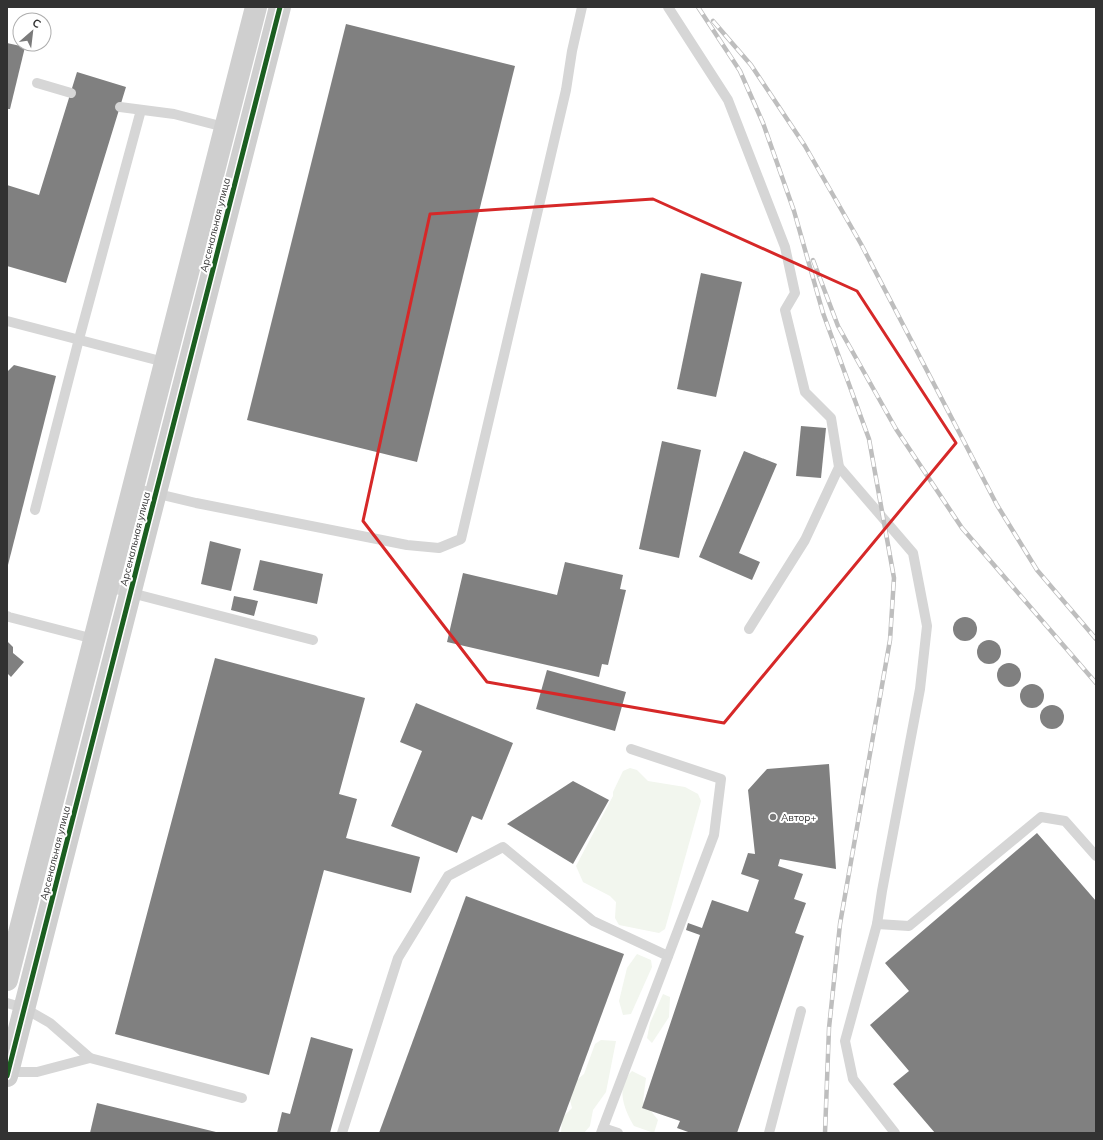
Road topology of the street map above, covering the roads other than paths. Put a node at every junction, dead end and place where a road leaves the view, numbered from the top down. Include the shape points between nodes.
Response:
1 (256, 7) edge
2 (280, 7) edge
3 (582, 7) edge
4 (668, 7) edge
5 (37, 83) dead end
6 (71, 93) dead end
7 (120, 107) dead end
8 (142, 110) junction
9 (225, 128) junction
10 (248, 134) junction
11 (7, 321) edge
12 (79, 339) junction
13 (165, 362) junction
14 (188, 368) junction
15 (839, 467) junction
16 (133, 488) junction
17 (156, 494) junction
18 (35, 510) dead end
19 (108, 587) junction
20 (130, 593) junction
21 (7, 616) edge
22 (749, 629) dead end
23 (94, 639) junction
24 (313, 640) dead end
25 (631, 749) dead end
26 (1096, 856) edge
27 (877, 924) junction
28 (668, 956) junction
29 (7, 980) edge
30 (16, 1005) edge
31 (801, 1011) dead end
32 (90, 1058) junction
33 (7, 1074) edge
34 (242, 1098) dead end
35 (602, 1130) edge
36 (342, 1133) edge
37 (618, 1133) edge
38 (769, 1133) edge
39 (895, 1133) edge

1 - 9 street, Арсенальная улица
2 - 10 street, Арсенальная улица
3 - 17 lane via 566,90 461,538 439,548 407,545
4 - 15 lane via 728,100 785,247 795,293 785,310 805,392 831,418
5 - 6 lane
7 - 8 lane
8 - 9 lane via 174,114
8 - 12 lane
9 - 10 lane
9 - 13 street, Арсенальная улица
10 - 14 street, Арсенальная улица
11 - 12 lane
12 - 13 lane
12 - 18 lane
13 - 14 lane
13 - 16 street, Арсенальная улица
14 - 17 street, Арсенальная улица
15 - 22 lane via 805,540
15 - 27 lane via 913,553 927,626 920,689
16 - 17 lane
16 - 19 street, Арсенальная улица
17 - 20 street, Арсенальная улица
19 - 20 lane
19 - 23 street, Арсенальная улица
20 - 24 lane
20 - 30 street, Арсенальная улица
21 - 23 lane
23 - 29 street, Арсенальная улица
25 - 28 lane via 721,779 714,835
26 - 27 lane via 1065,821 1041,817 909,926
27 - 39 lane via 845,1041 853,1079
28 - 35 lane
28 - 36 lane via 593,921 503,847 448,876 398,958
30 - 32 lane via 50,1024
30 - 33 street, Арсенальная улица
31 - 38 lane
32 - 33 lane via 37,1072
32 - 34 lane
35 - 37 lane

